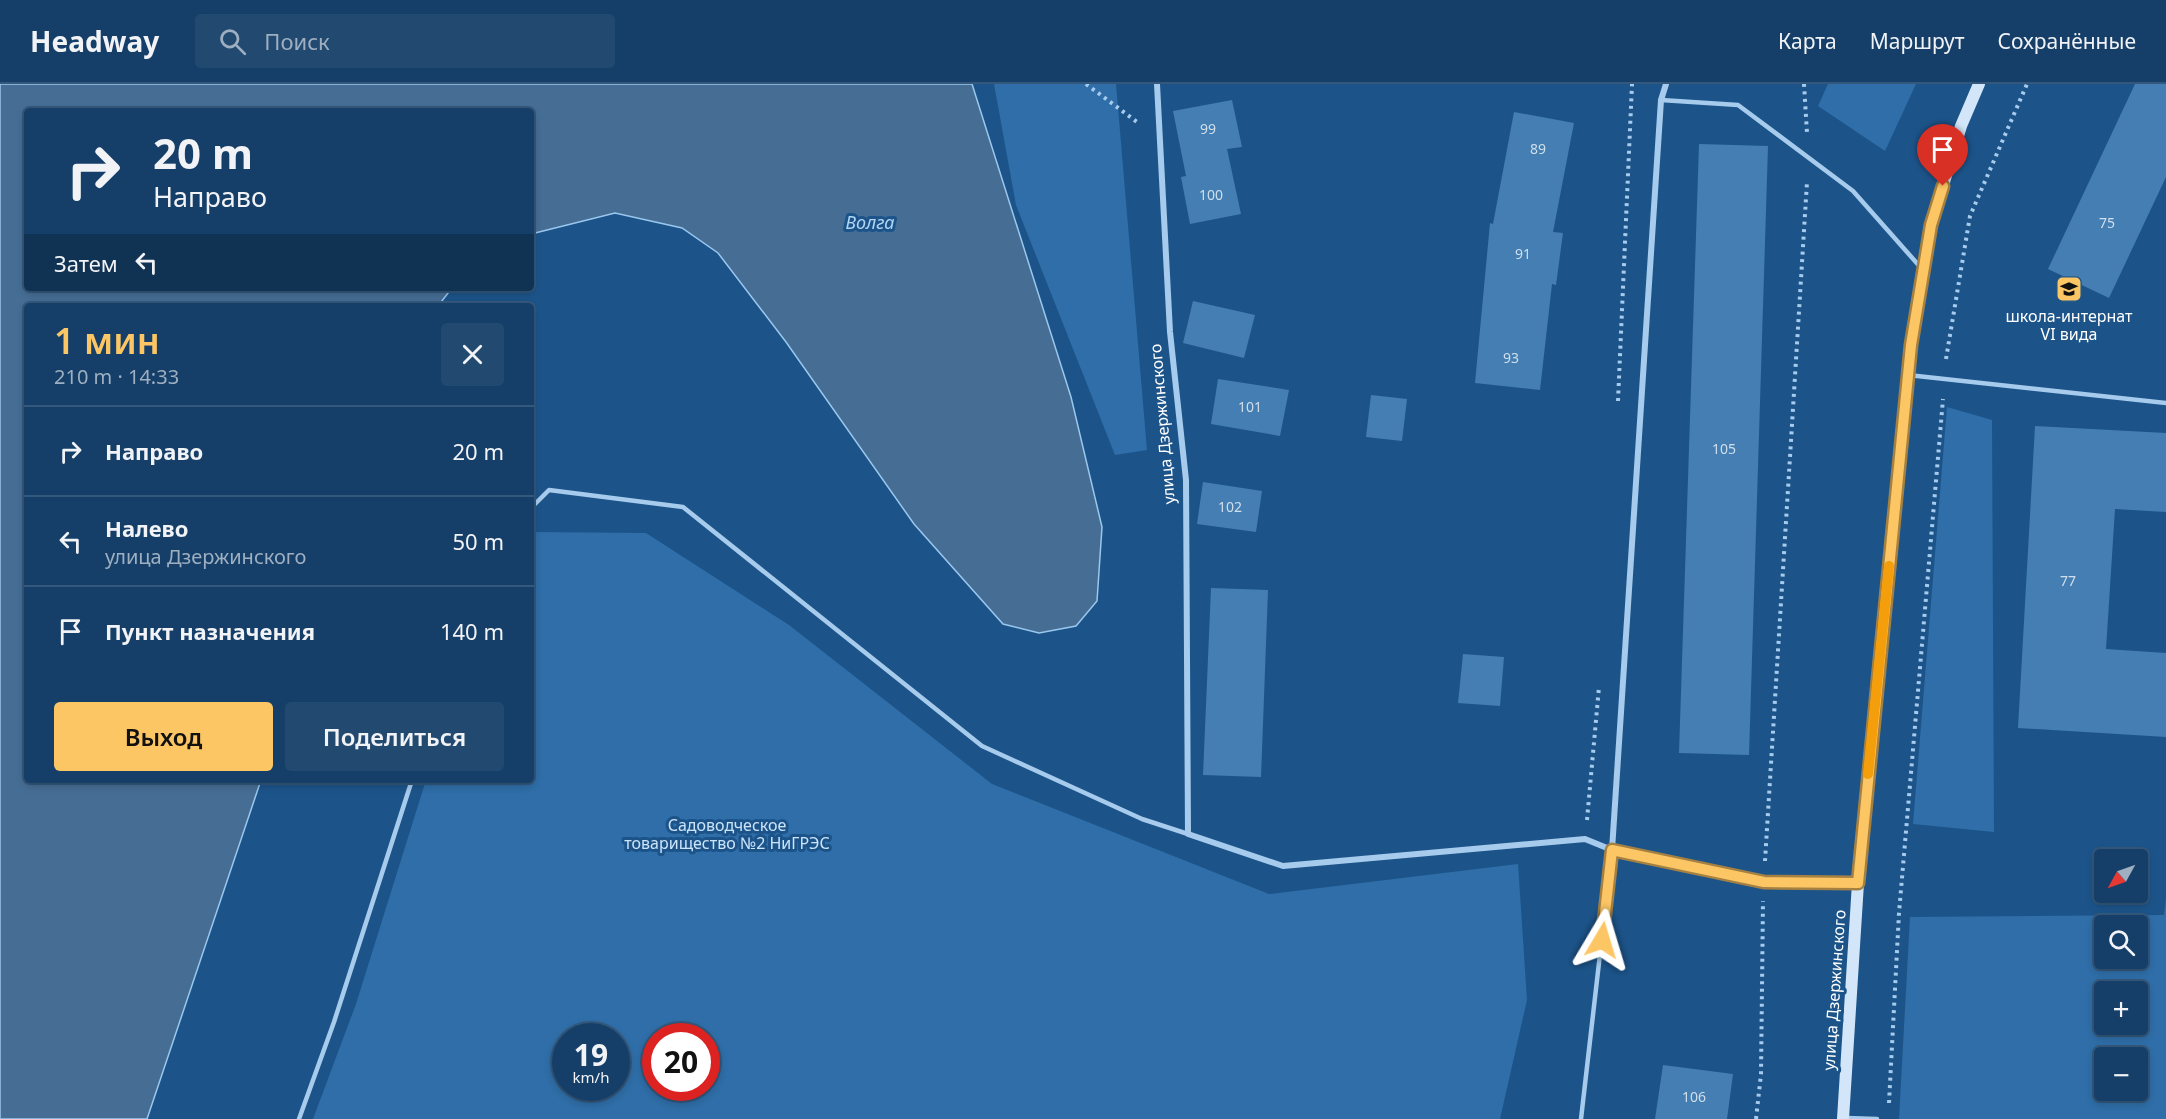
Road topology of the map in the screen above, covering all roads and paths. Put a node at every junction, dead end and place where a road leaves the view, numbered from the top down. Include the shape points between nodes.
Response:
1 (1086, 84) edge
2 (1157, 84) edge
3 (1632, 84) edge
4 (1666, 84) edge
5 (1804, 84) edge
6 (1979, 84) edge
7 (2026, 84) edge
8 (1661, 100) junction
9 (1160, 139) junction
10 (1809, 158) junction
11 (1924, 271) junction
12 (1908, 375) junction
13 (1944, 380) junction
14 (2166, 403) edge
15 (1618, 406) dead end
16 (534, 505) edge
17 (1600, 677) dead end
18 (411, 783) edge
19 (1188, 834) junction
20 (1585, 839) junction
21 (1612, 850) junction
22 (1764, 882) junction
23 (1858, 883) junction
24 (1888, 1108) dead end
25 (1843, 1118) edge
26 (299, 1119) edge
27 (1581, 1119) edge
28 (1756, 1119) edge
29 (1877, 1119) edge

1 - 9 path
2 - 9 street, улица Дзержинского
3 - 15 path
4 - 8 street
5 - 10 path
6 - 11 main road, улица Дзержинского via 1961,126 1931,225
7 - 13 path via 1970,216
8 - 10 lane via 1738,105
8 - 21 street
9 - 19 street, улица Дзержинского via 1170,333 1186,480
10 - 11 lane via 1853,191
10 - 22 path
11 - 12 main road, улица Дзержинского
12 - 13 lane
12 - 23 main road, улица Дзержинского
13 - 14 lane
13 - 24 path via 1899,913
16 - 19 lane via 549,490 683,507 982,746 1142,819
17 - 20 path
18 - 26 lane
19 - 20 street via 1283,867
20 - 21 street
21 - 22 street
21 - 27 lane
22 - 23 street
22 - 28 path via 1761,1074
23 - 25 main road, улица Дзержинского
25 - 29 lane

